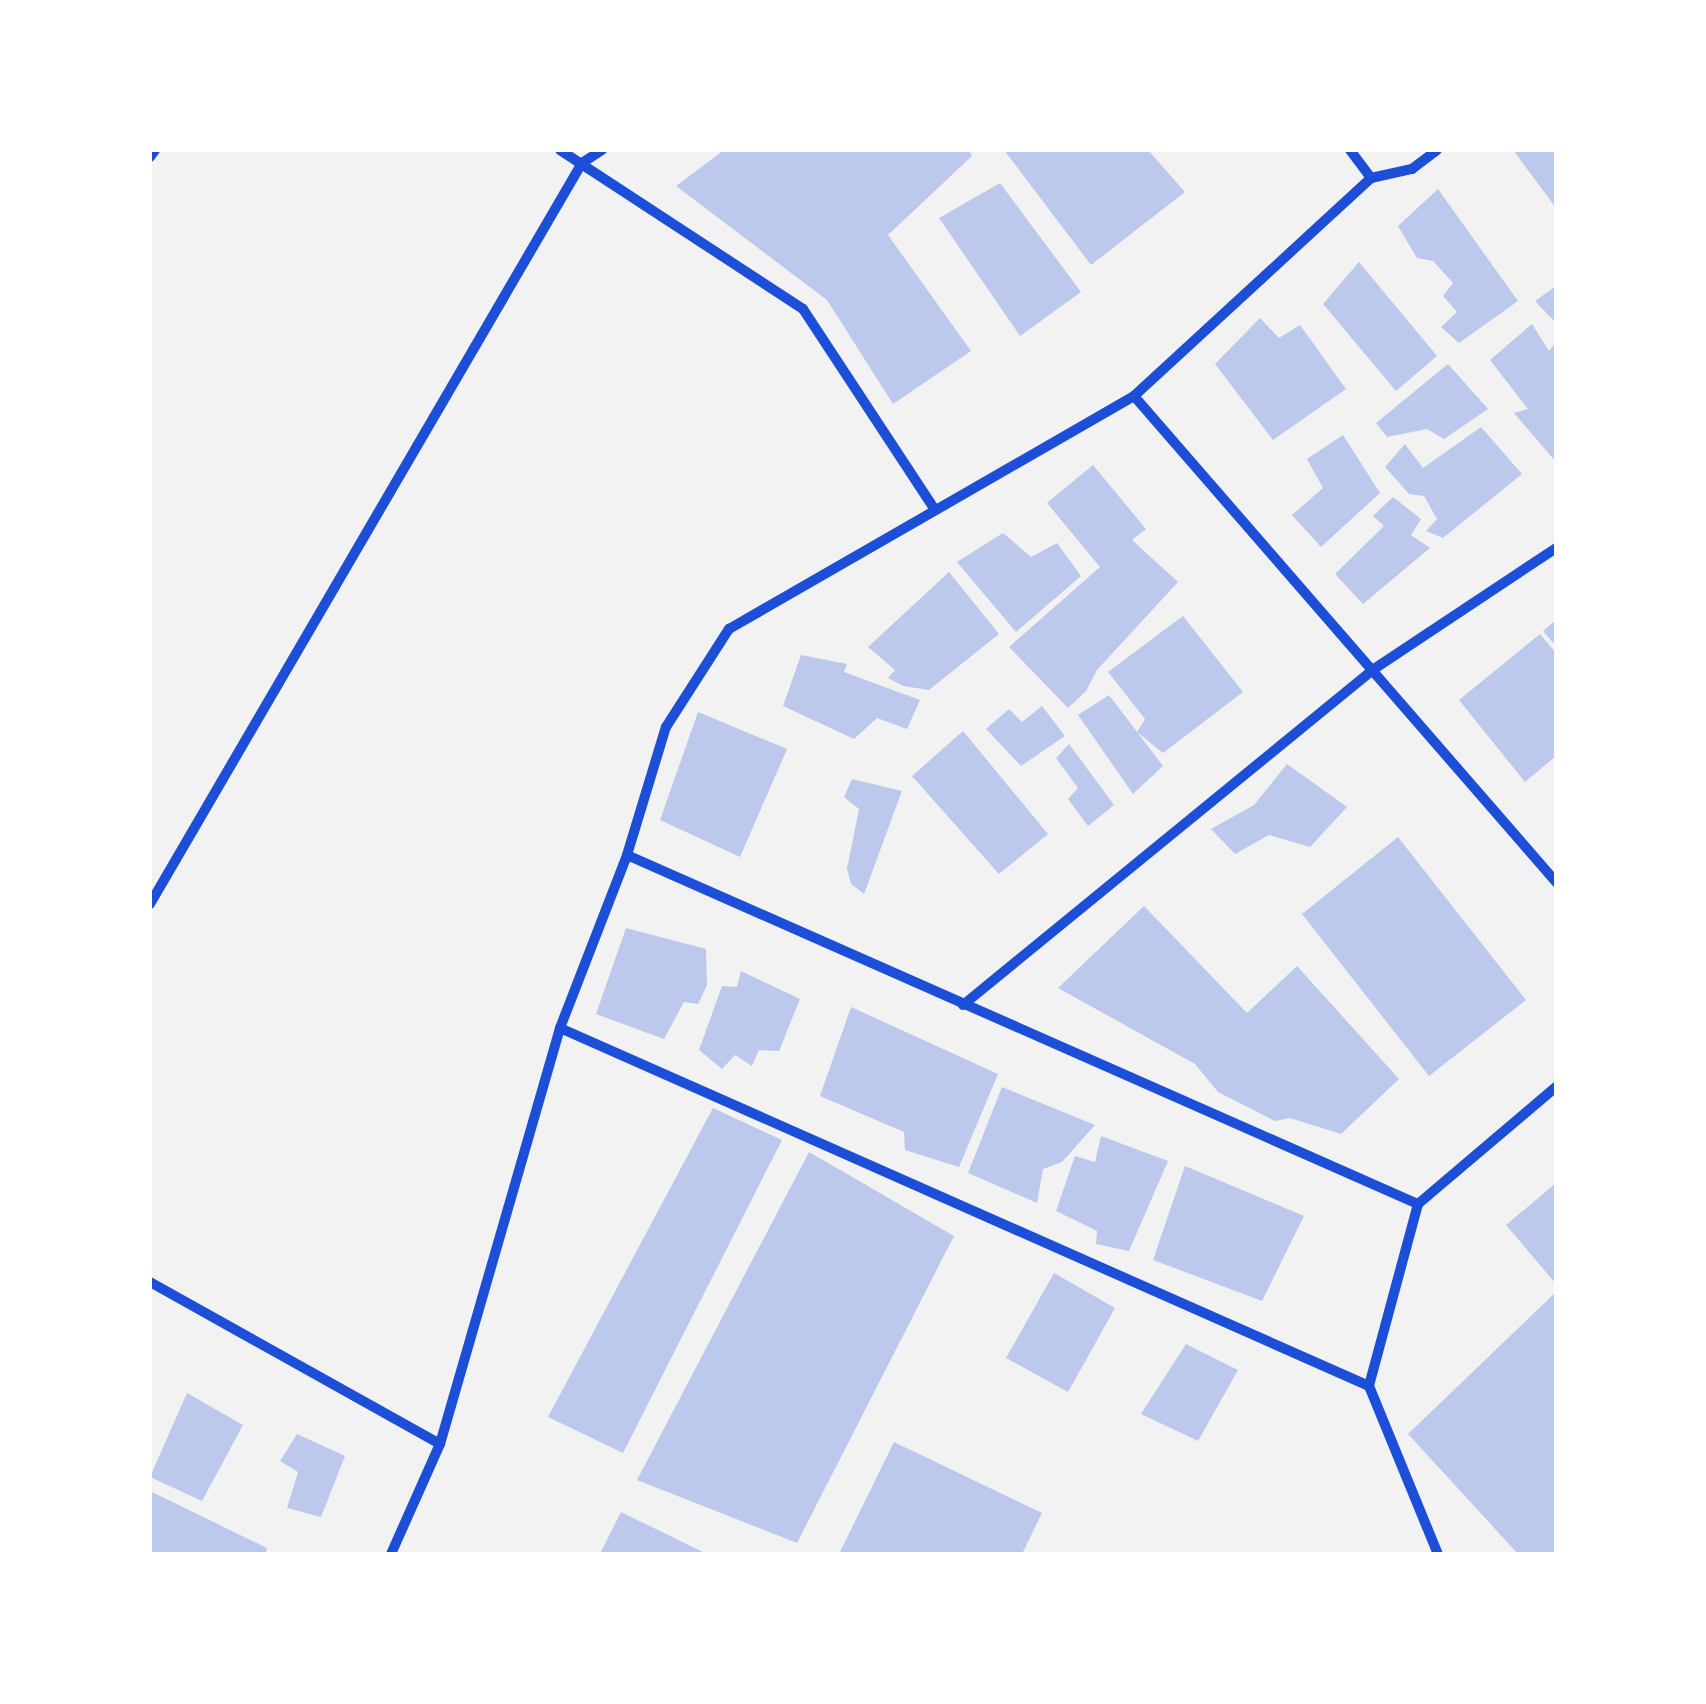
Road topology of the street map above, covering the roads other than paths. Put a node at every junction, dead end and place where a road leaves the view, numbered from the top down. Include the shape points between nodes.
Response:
1 (155, 150) edge
2 (560, 150) edge
3 (602, 150) edge
4 (1350, 150) edge
5 (1438, 150) edge
6 (150, 157) edge
7 (582, 162) junction
8 (1371, 178) junction
9 (1134, 396) junction
10 (935, 510) junction
11 (1556, 548) edge
12 (1374, 669) junction
13 (628, 855) junction
14 (1556, 882) edge
15 (150, 904) edge
16 (964, 1005) junction
17 (560, 1028) junction
18 (1556, 1088) edge
19 (1418, 1204) junction
20 (150, 1282) edge
21 (1368, 1386) junction
22 (440, 1444) junction
23 (391, 1554) edge
24 (1438, 1554) edge

1 - 6 street
2 - 7 street
3 - 7 street
4 - 8 street
5 - 8 street via 1412,169
7 - 10 street via 803,309
7 - 15 street
8 - 9 street
9 - 10 street
9 - 12 street
10 - 13 street via 728,629 666,728
11 - 12 street
12 - 14 street
12 - 16 street
13 - 16 street
13 - 17 street
16 - 19 street
17 - 21 street
17 - 22 street
18 - 19 street
19 - 21 street
20 - 22 street
21 - 24 street
22 - 23 street

